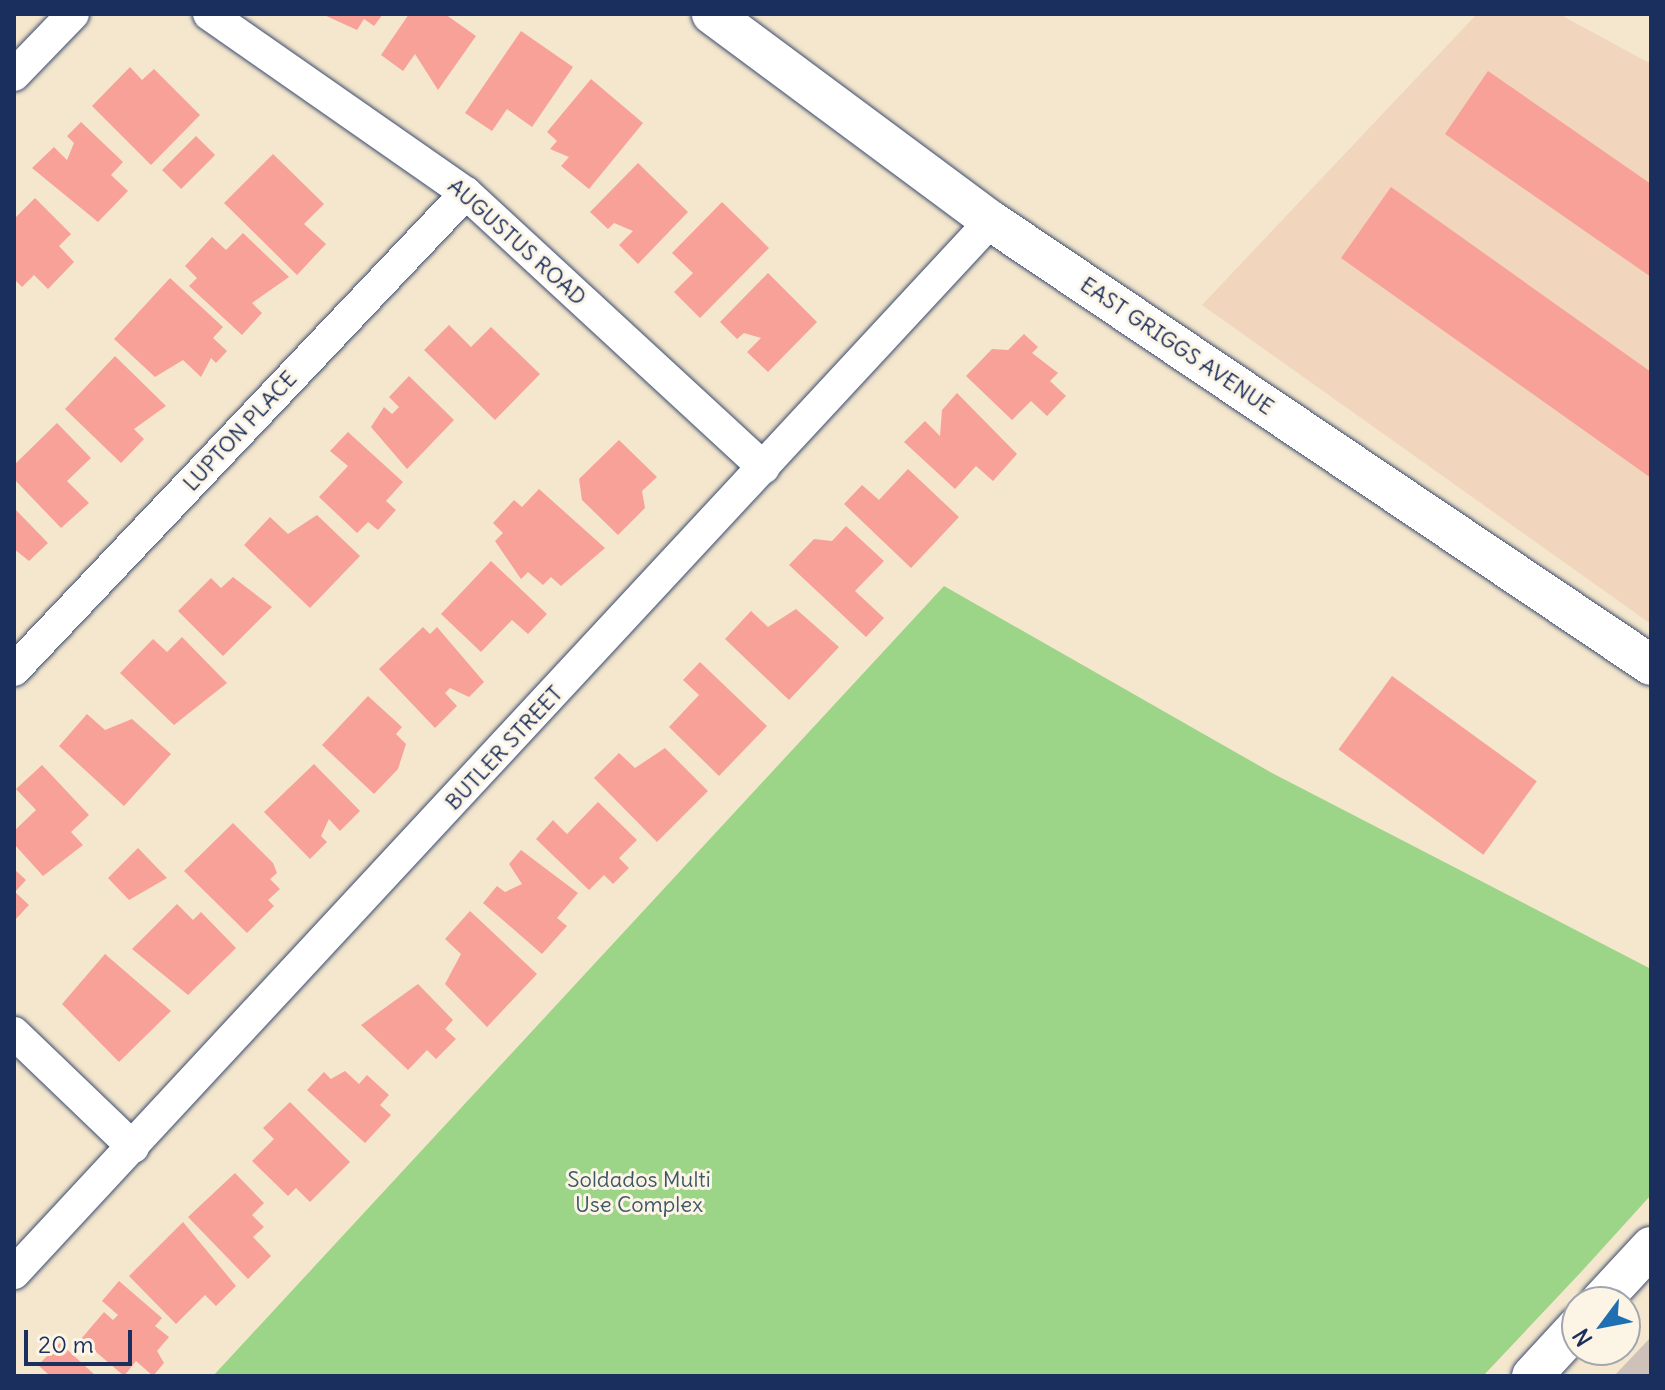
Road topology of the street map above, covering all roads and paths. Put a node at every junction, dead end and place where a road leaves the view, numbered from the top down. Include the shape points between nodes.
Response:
1 (73, 14) edge
2 (209, 14) edge
3 (712, 14) edge
4 (14, 75) edge
5 (466, 193) junction
6 (991, 221) junction
7 (764, 468) junction
8 (1651, 665) edge
9 (14, 670) edge
10 (14, 1033) edge
11 (133, 1147) junction
12 (1651, 1247) edge
13 (14, 1273) edge
14 (1615, 1286) edge
15 (1561, 1344) edge
16 (1532, 1376) edge

1 - 4 street
2 - 5 street, AUGUSTUS ROAD
3 - 6 street, EAST GRIGGS AVENUE
5 - 7 street, AUGUSTUS ROAD
5 - 9 street, LUPTON PLACE
6 - 7 street, BUTLER STREET
6 - 8 street, EAST GRIGGS AVENUE
7 - 11 street, BUTLER STREET
10 - 11 street
11 - 13 street, BUTLER STREET
12 - 14 street
15 - 16 street

